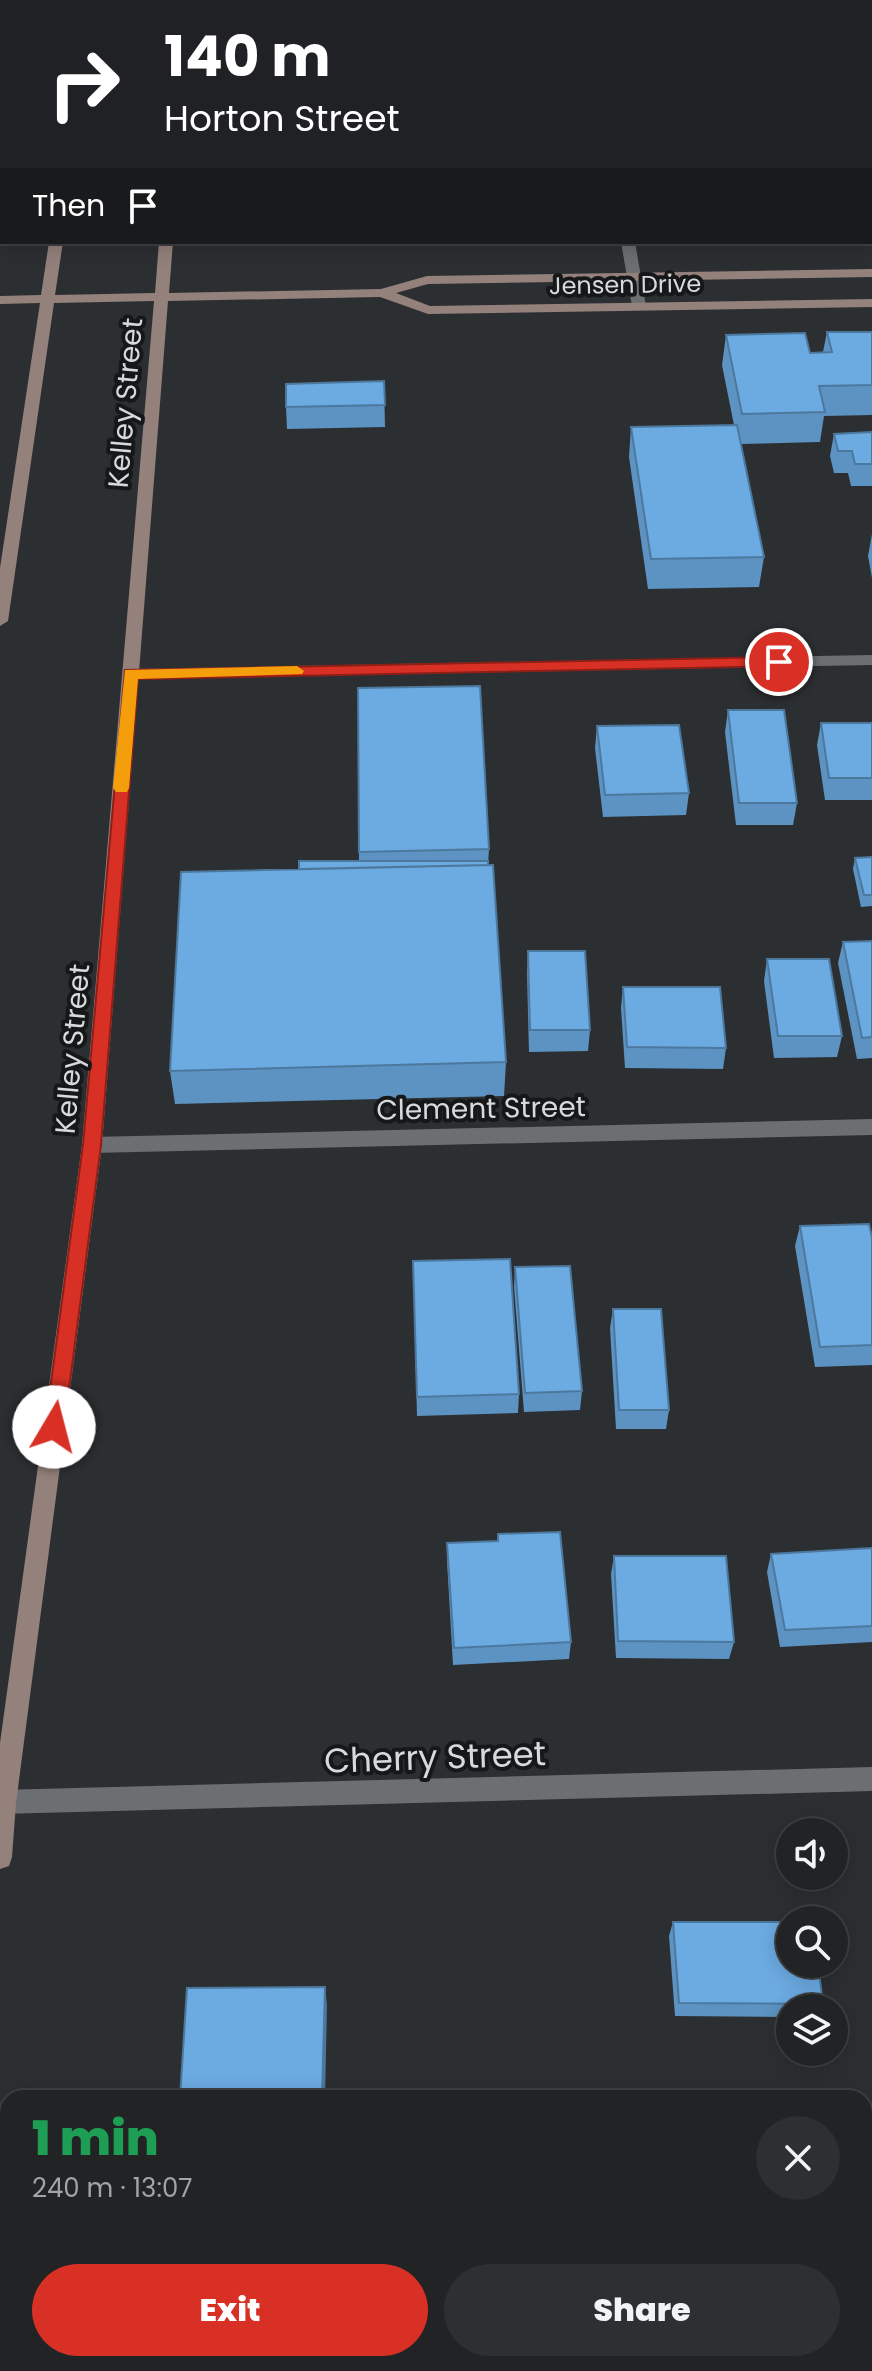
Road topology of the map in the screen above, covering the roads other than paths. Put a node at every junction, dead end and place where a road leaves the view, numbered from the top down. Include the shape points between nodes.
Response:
1 (56, 244) edge
2 (166, 244) edge
3 (628, 244) edge
4 (872, 273) edge
5 (634, 276) junction
6 (382, 293) junction
7 (162, 297) junction
8 (47, 298) junction
9 (0, 300) edge
10 (872, 303) edge
11 (639, 306) junction
12 (0, 621) edge
13 (872, 660) edge
14 (131, 674) junction
15 (872, 1127) edge
16 (92, 1145) junction
17 (872, 1779) edge
18 (2, 1803) edge
19 (0, 1857) edge

1 - 8 main road
2 - 7 main road, Kelley Street
3 - 5 street
4 - 5 main road, Jensen Drive
5 - 6 main road, Jensen Drive via 427,280
5 - 11 street
6 - 7 main road, Jensen Drive
6 - 11 main road, Jensen Drive via 428,310
7 - 8 main road, Jensen Drive
7 - 14 main road, Kelley Street
8 - 9 main road, Jensen Drive
8 - 12 main road
10 - 11 main road, Jensen Drive
13 - 14 street
14 - 16 main road, Kelley Street
15 - 16 street, Clement Street
16 - 18 main road, Kelley Street
17 - 18 street, Cherry Street
18 - 19 main road, Kelley Street

